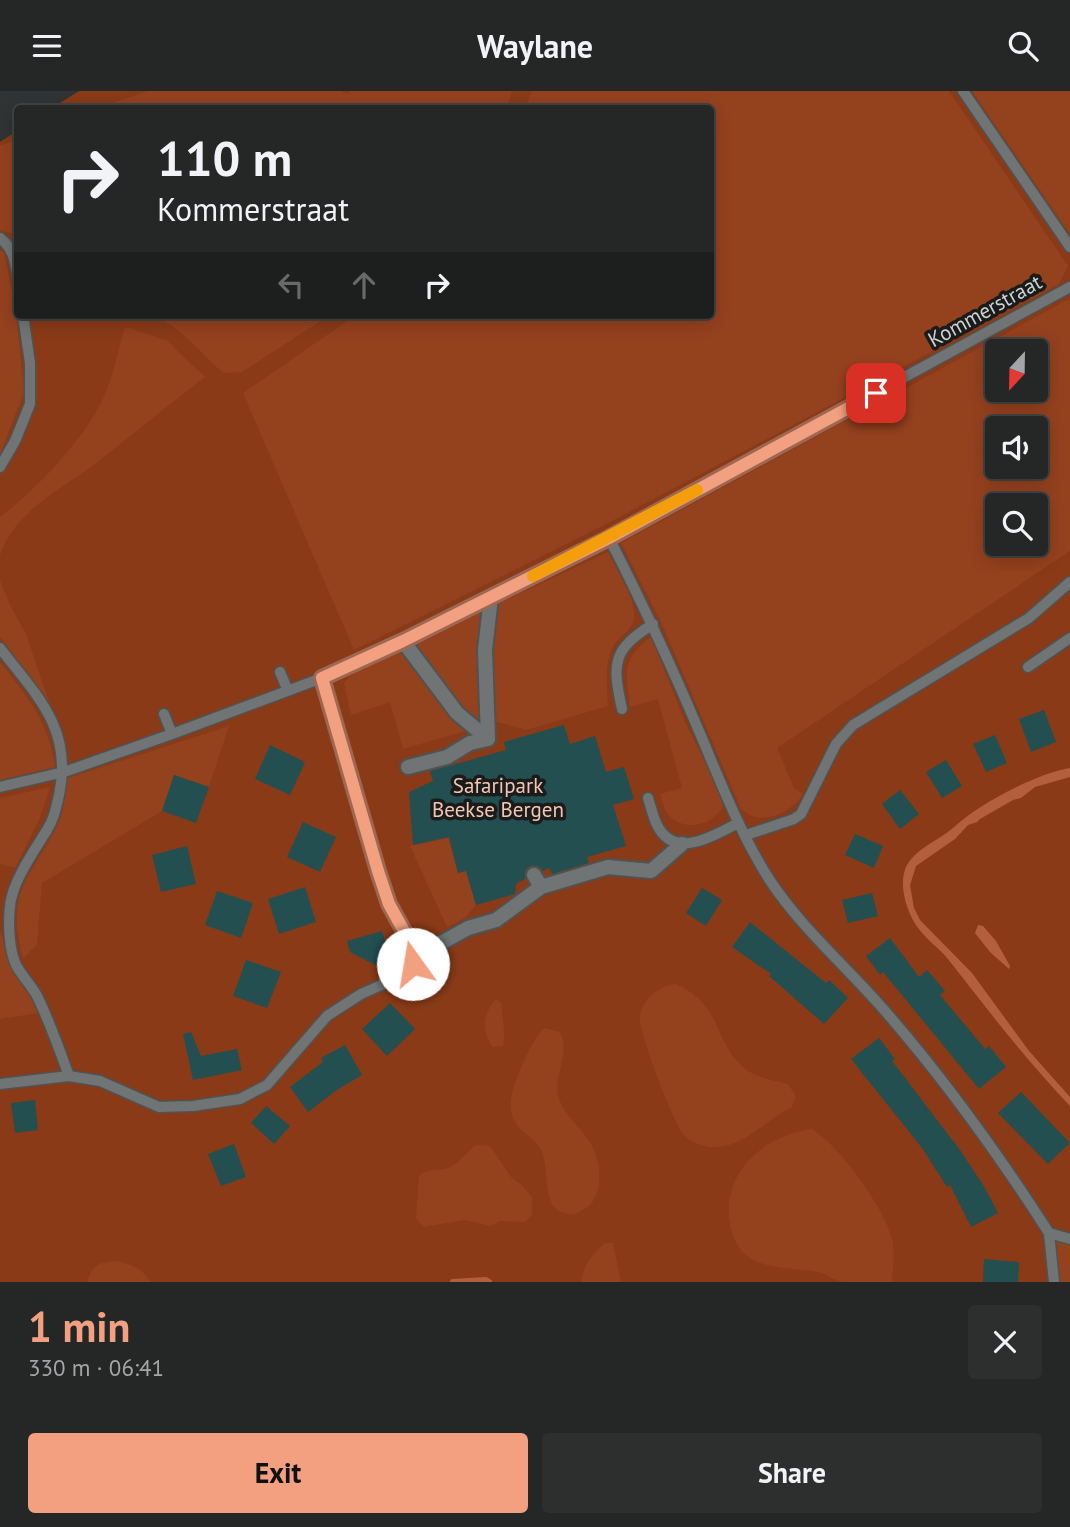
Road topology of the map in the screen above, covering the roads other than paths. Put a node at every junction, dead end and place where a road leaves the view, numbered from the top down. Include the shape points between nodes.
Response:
1 (963, 91) edge
2 (0, 238) edge
3 (1070, 247) edge
4 (14, 255) edge
5 (1070, 287) edge
6 (24, 319) edge
7 (0, 467) edge
8 (609, 538) junction
9 (1070, 583) edge
10 (491, 597) junction
11 (653, 624) junction
12 (1070, 638) edge
13 (403, 641) junction
14 (0, 648) edge
15 (1028, 667) dead end
16 (280, 672) dead end
17 (322, 678) junction
18 (288, 691) junction
19 (622, 709) dead end
20 (164, 714) dead end
21 (172, 734) junction
22 (488, 739) junction
23 (408, 767) dead end
24 (64, 772) junction
25 (0, 787) edge
26 (648, 798) dead end
27 (738, 823) junction
28 (746, 835) junction
29 (682, 844) junction
30 (415, 951) junction
31 (69, 1076) junction
32 (0, 1084) edge
33 (1049, 1233) junction
34 (1070, 1239) edge
35 (1054, 1282) edge

1 - 3 lane
2 - 4 lane
5 - 8 lane, Kommerstraat
6 - 7 lane via 30,404
8 - 10 lane, Kommerstraat
8 - 11 lane
9 - 28 lane via 1029,618 853,725 836,744 801,814
10 - 13 lane, Kommerstraat
10 - 22 street via 485,650
11 - 19 lane via 632,638 617,657
11 - 27 lane
12 - 15 lane
13 - 17 lane, Kommerstraat
13 - 22 street via 457,713
14 - 24 lane via 54,723
16 - 18 lane
17 - 18 lane, Kommerstraat
17 - 30 lane via 389,904
18 - 21 lane, Kommerstraat
20 - 21 lane
21 - 24 lane, Kommerstraat
22 - 23 street
24 - 25 lane, Kommerstraat
24 - 31 lane via 54,819 25,865 10,904 10,932 15,962 36,994
26 - 29 lane via 665,836
27 - 28 lane
27 - 29 lane via 706,841
28 - 33 lane via 788,905 900,1029 998,1157
29 - 30 street via 652,871 608,867 538,881 496,920
30 - 31 lane via 413,964 404,975 327,1016 267,1085 240,1100 159,1107 100,1081
31 - 32 lane
33 - 34 lane
33 - 35 lane

